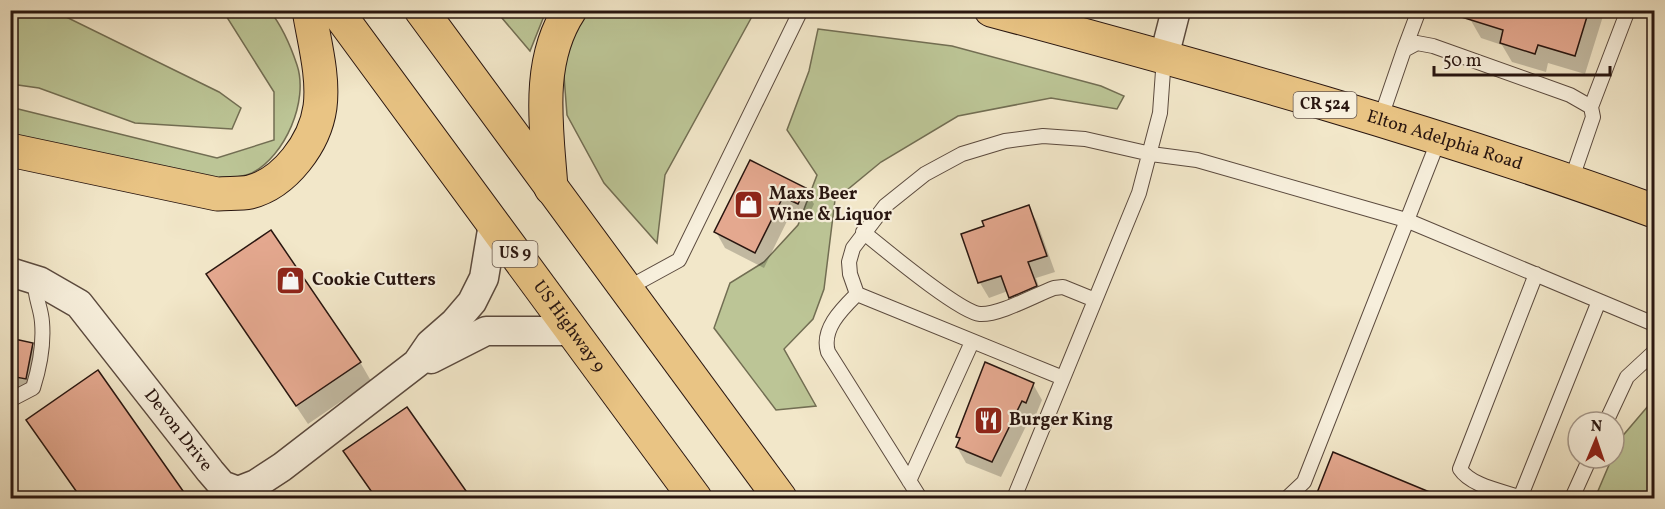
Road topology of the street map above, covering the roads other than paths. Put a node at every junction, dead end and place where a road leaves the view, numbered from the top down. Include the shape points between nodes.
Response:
1 (309, 10) edge
2 (336, 10) edge
3 (421, 10) edge
4 (570, 10) edge
5 (801, 10) edge
6 (991, 10) edge
7 (1176, 10) edge
8 (1419, 10) edge
9 (1628, 10) edge
10 (1404, 50) junction
11 (1164, 57) junction
12 (1591, 107) junction
13 (1380, 121) junction
14 (1439, 139) junction
15 (10, 150) edge
16 (1151, 154) junction
17 (1571, 181) junction
18 (551, 188) junction
19 (1654, 211) edge
20 (1406, 220) junction
21 (493, 224) junction
22 (863, 232) junction
23 (1536, 274) junction
24 (23, 276) edge
25 (626, 289) junction
26 (857, 294) junction
27 (1095, 300) junction
28 (1599, 301) junction
29 (1654, 324) edge
30 (571, 331) junction
31 (972, 342) junction
32 (1654, 352) edge
33 (417, 363) junction
34 (1063, 378) junction
35 (10, 400) edge
36 (1612, 410) edge
37 (1585, 470) edge
38 (909, 481) junction
39 (695, 498) edge
40 (780, 498) edge
41 (920, 498) edge
42 (1014, 498) edge
43 (1287, 498) edge
44 (1521, 498) edge
45 (1572, 498) edge

1 - 15 main road via 320,108 303,149 291,167 272,183 249,192 218,194
2 - 21 main road, US Highway 9 / US 9
3 - 18 main road
4 - 18 main road via 551,47 547,70
5 - 25 lane via 679,260
6 - 11 main road, Elton Adelphia Road / CR 524
7 - 11 street
8 - 10 lane
9 - 12 lane
10 - 12 lane via 1417,43 1433,46 1570,95
10 - 13 lane
11 - 13 main road, Elton Adelphia Road / CR 524
11 - 16 lane via 1160,113
12 - 17 lane via 1593,117
13 - 14 main road, Elton Adelphia Road / CR 524
14 - 17 main road, Elton Adelphia Road / CR 524
14 - 20 lane
16 - 20 lane via 1197,160
16 - 22 lane via 1085,139 1043,136 1005,141 962,154 925,174 885,206
16 - 27 lane
17 - 19 main road, Elton Adelphia Road / CR 524
18 - 25 main road
20 - 23 lane
20 - 43 lane via 1304,482
21 - 30 main road, US Highway 9 / US 9
21 - 33 street via 484,278 472,302 430,344
22 - 26 lane via 849,262
22 - 27 lane via 925,281 978,314 1054,288 1063,287
23 - 28 lane
23 - 44 lane via 1460,469 1464,476
24 - 33 street, Devon Drive via 79,304 210,471 222,485 238,491 282,466
24 - 35 lane via 34,293 42,320 41,362 33,387
25 - 40 main road
26 - 31 lane
26 - 38 lane via 832,324 826,345
27 - 34 lane
28 - 29 lane
28 - 44 lane
30 - 33 street via 486,332 443,355
30 - 39 main road, US Highway 9 / US 9
31 - 34 lane
31 - 38 lane
32 - 36 lane via 1627,377
34 - 42 lane
37 - 45 lane
38 - 41 lane

